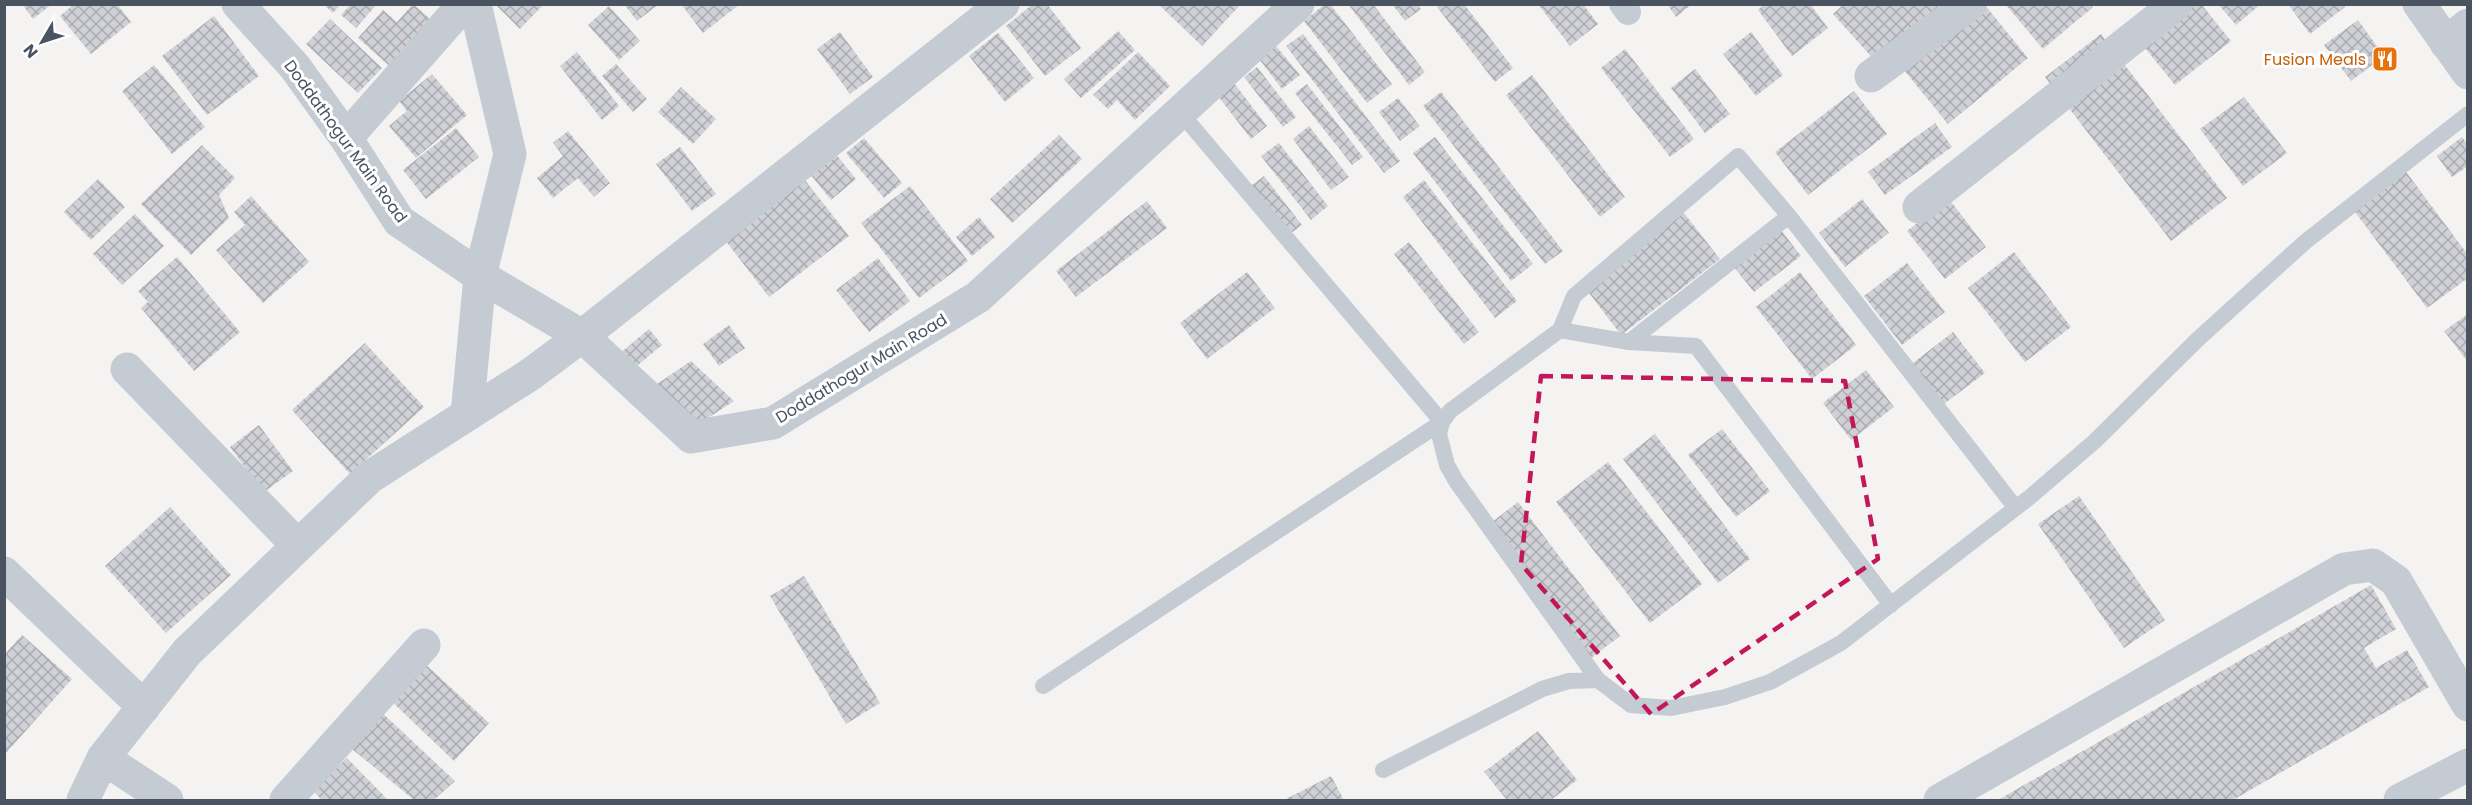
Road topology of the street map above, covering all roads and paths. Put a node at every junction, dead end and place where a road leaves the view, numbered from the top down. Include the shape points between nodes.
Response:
1 (238, 4) edge
2 (464, 4) edge
3 (476, 4) edge
4 (1003, 4) edge
5 (1298, 4) edge
6 (1970, 4) edge
7 (2176, 4) edge
8 (2419, 4) edge
9 (2457, 34) edge
10 (2468, 73) edge
11 (1871, 76) dead end
12 (1180, 112) junction
13 (2468, 114) edge
14 (346, 138) junction
15 (1919, 207) dead end
16 (1789, 216) junction
17 (480, 276) junction
18 (1560, 330) junction
19 (582, 336) junction
20 (1629, 342) junction
21 (127, 369) dead end
22 (467, 415) junction
23 (1442, 422) junction
24 (2015, 507) junction
25 (298, 546) junction
26 (4, 573) edge
27 (1891, 605) junction
28 (424, 645) dead end
29 (1598, 680) junction
30 (1043, 686) dead end
31 (2468, 705) edge
32 (144, 707) junction
33 (103, 758) junction
34 (2468, 765) edge
35 (1383, 770) dead end
36 (83, 801) edge
37 (167, 801) edge
38 (286, 801) edge
39 (1940, 801) edge
40 (2400, 801) edge

1 - 14 street, Doddathogur Main Road via 295,67
2 - 14 street
3 - 17 street via 510,154
4 - 19 street
5 - 12 street, Doddathogur Main Road
6 - 11 street
7 - 15 street
8 - 9 street
9 - 10 street
12 - 19 street, Doddathogur Main Road via 978,297 773,423 691,437
12 - 23 lane
13 - 24 lane via 2305,242 2197,340 2095,441
14 - 17 street, Doddathogur Main Road via 399,222
16 - 18 lane via 1738,156 1574,296
16 - 20 lane
16 - 24 lane
17 - 19 street, Doddathogur Main Road
17 - 22 street
18 - 20 lane
18 - 23 lane via 1462,400
19 - 22 street
20 - 27 lane via 1696,346
21 - 25 street
22 - 25 street via 370,477
23 - 29 lane via 1442,447 1456,481
23 - 30 lane
24 - 27 lane
25 - 32 street via 188,652
26 - 32 street
27 - 29 lane via 1831,649 1770,682 1725,697 1671,708 1632,705
28 - 38 street
29 - 35 lane via 1569,681 1542,689
31 - 39 street via 2396,581 2373,565 2343,569
32 - 33 street
33 - 36 street
33 - 37 street
34 - 40 street

